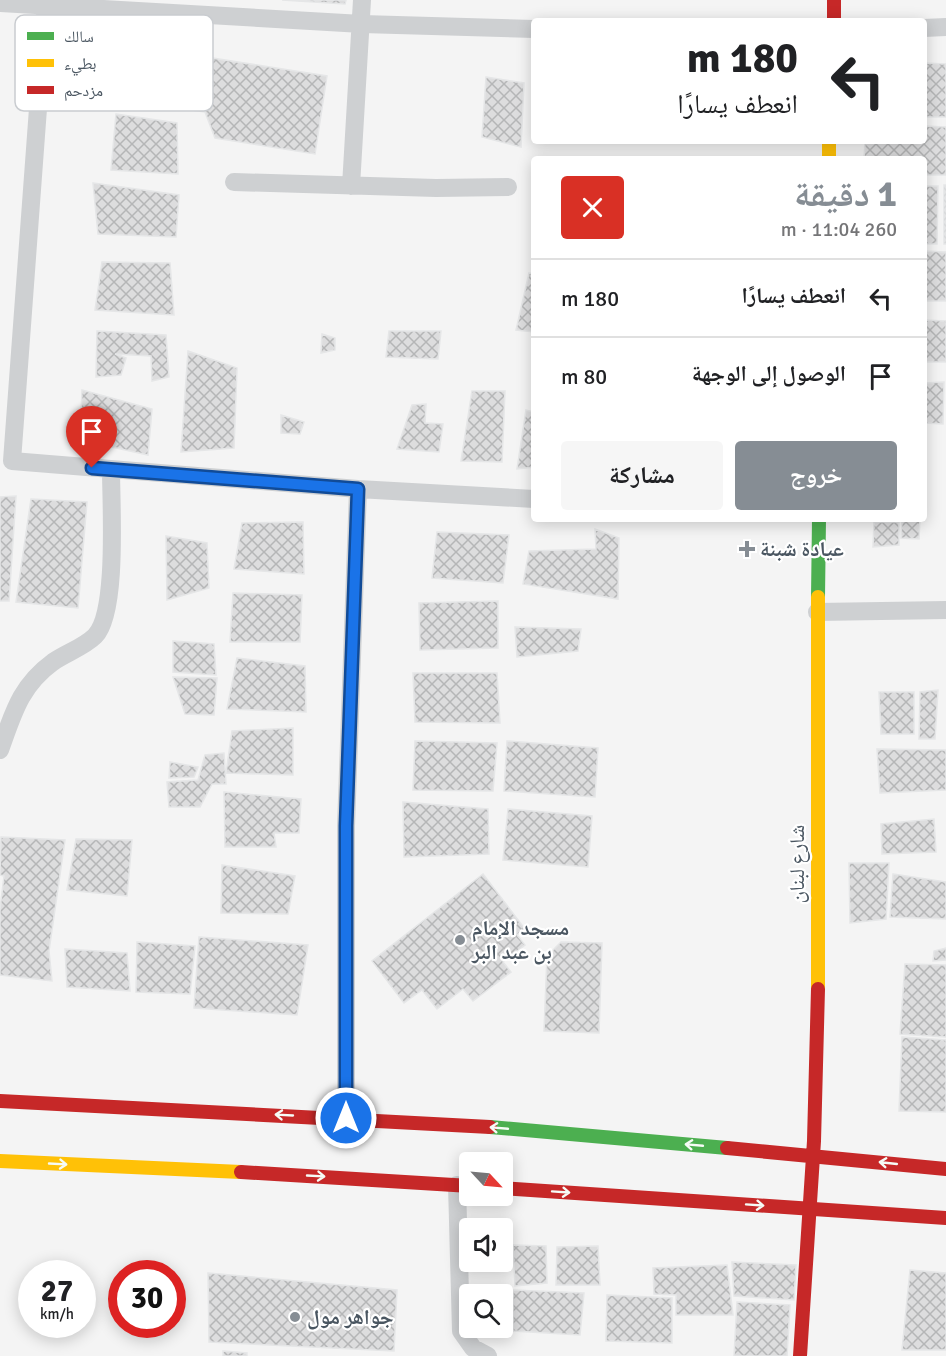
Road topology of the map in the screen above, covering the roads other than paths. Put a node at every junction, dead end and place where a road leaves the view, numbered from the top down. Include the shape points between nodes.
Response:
1 (363, 0) edge
2 (834, 0) edge
3 (46, 2) edge
4 (0, 3) edge
5 (834, 18) edge
6 (362, 24) junction
7 (927, 27) edge
8 (946, 27) edge
9 (531, 29) edge
10 (36, 111) edge
11 (234, 182) dead end
12 (351, 186) junction
13 (508, 187) dead end
14 (6, 460) edge
15 (111, 470) junction
16 (358, 489) junction
17 (531, 499) edge
18 (819, 522) edge
19 (946, 610) edge
20 (817, 612) junction
21 (0, 750) edge
22 (0, 1101) edge
23 (346, 1118) junction
24 (814, 1155) junction
25 (0, 1161) edge
26 (946, 1169) edge
27 (459, 1185) edge
28 (513, 1189) edge
29 (463, 1206) edge
30 (812, 1208) junction
31 (946, 1218) edge
32 (488, 1356) edge
33 (800, 1356) edge

1 - 6 street
2 - 5 main road
3 - 4 street
3 - 6 street
6 - 9 street
6 - 12 street
7 - 8 street
10 - 14 street
11 - 12 street
12 - 13 street
14 - 15 street
15 - 16 street
15 - 21 street via 110,596 106,617 96,635 30,681 15,705
16 - 17 street
16 - 23 street via 346,826
18 - 20 main road, شارع لبنان
19 - 20 street
20 - 24 main road, شارع لبنان via 818,1012
23 -> 22 main road
24 -> 23 main road
26 -> 24 main road
24 - 30 main road, شارع لبنان
25 -> 27 main road
28 -> 30 main road
29 - 32 street via 461,1331 473,1348
30 - 31 main road
30 - 33 main road, شارع لبنان

